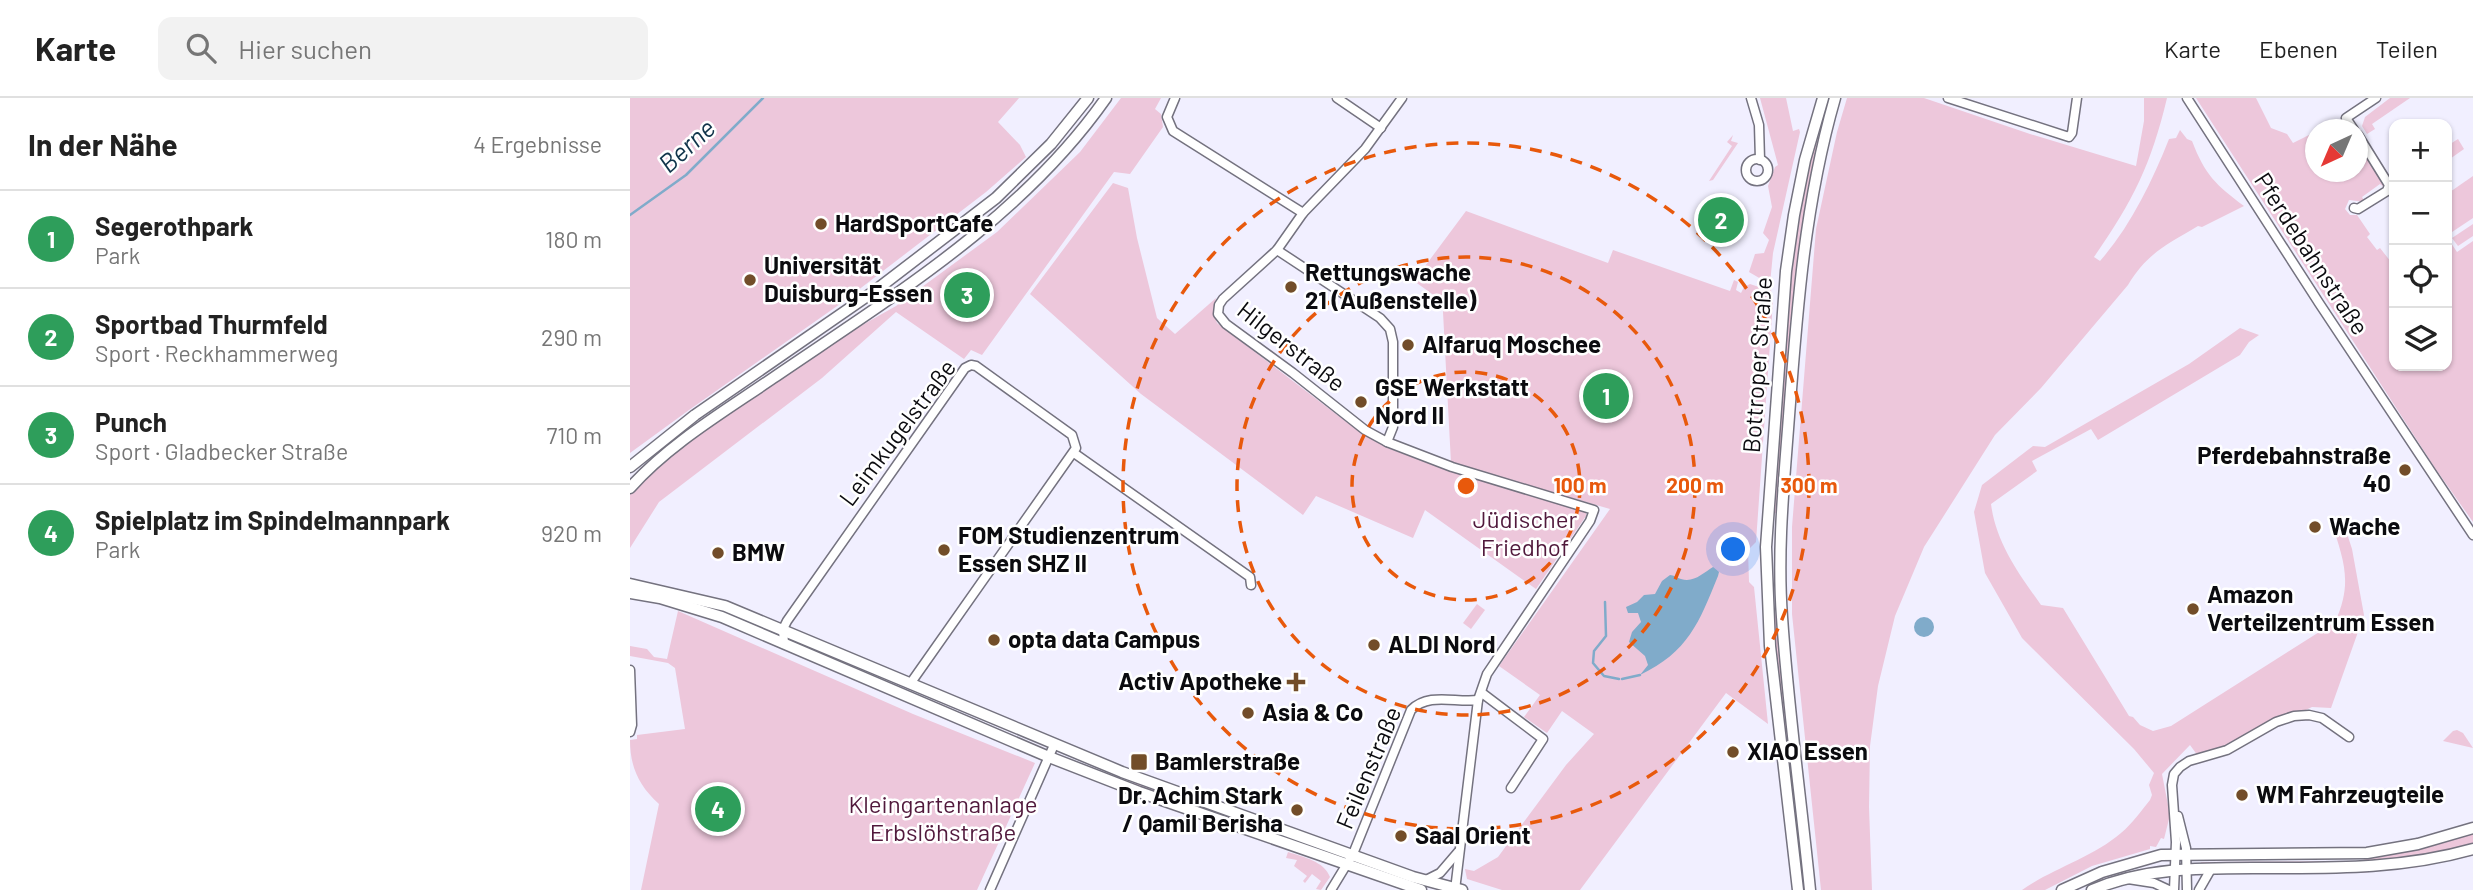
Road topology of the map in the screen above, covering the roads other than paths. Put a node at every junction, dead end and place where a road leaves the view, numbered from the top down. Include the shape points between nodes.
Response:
1 (1088, 98) edge
2 (1106, 98) edge
3 (1175, 98) edge
4 (1337, 98) edge
5 (1402, 98) edge
6 (1751, 98) edge
7 (1823, 98) edge
8 (1835, 98) edge
9 (1948, 98) edge
10 (2077, 98) edge
11 (2187, 98) edge
12 (2375, 98) edge
13 (2347, 119) edge
14 (1381, 128) junction
15 (2368, 152) edge
16 (1760, 160) dead end
17 (2354, 208) dead end
18 (1303, 213) junction
19 (1277, 250) junction
20 (1387, 442) junction
21 (1074, 453) junction
22 (630, 467) edge
23 (630, 488) edge
24 (2473, 535) edge
25 (1766, 547) junction
26 (1780, 553) junction
27 (630, 584) edge
28 (1251, 584) dead end
29 (630, 593) edge
30 (696, 598) junction
31 (725, 606) junction
32 (704, 611) junction
33 (722, 617) junction
34 (783, 629) junction
35 (785, 644) junction
36 (630, 670) edge
37 (910, 684) junction
38 (894, 692) junction
39 (1480, 697) junction
40 (630, 733) edge
41 (2349, 737) dead end
42 (1054, 745) junction
43 (1049, 757) junction
44 (1122, 772) junction
45 (1115, 782) junction
46 (1511, 788) dead end
47 (2473, 828) edge
48 (1460, 849) junction
49 (2467, 852) edge
50 (1353, 854) junction
51 (2181, 855) junction
52 (1348, 865) junction
53 (2211, 869) junction
54 (2176, 870) junction
55 (2187, 870) junction
56 (2122, 879) junction
57 (1424, 885) edge
58 (1457, 889) edge
59 (990, 890) edge
60 (1331, 890) edge
61 (1798, 890) edge
62 (1810, 890) edge
63 (2063, 890) edge
64 (2092, 890) edge
65 (2171, 890) edge
66 (2187, 890) edge
67 (2199, 890) edge

1 - 22 main road via 1051,144 979,211
2 - 23 main road via 1052,165 980,232 705,425
3 - 18 street via 1167,117 1173,131
4 - 14 street
5 - 14 street, Hilgerstraße
6 - 16 street via 1759,125
7 - 25 main road, Bottroper Straße via 1805,160 1788,257
8 - 26 main road, Bottroper Straße via 1807,218
9 - 10 street via 2070,137
11 - 24 street, Pferdebahnstraße
12 - 13 street
14 - 18 street, Hilgerstraße
15 - 17 street via 2389,185 2387,191
18 - 19 street, Hilgerstraße
19 - 20 street via 1390,329 1393,427
19 - 20 street, Hilgerstraße via 1223,299 1218,310 1221,319
20 - 39 street, Hilgerstraße via 1594,510 1492,665
21 - 28 street via 1250,577
21 - 34 street, Leimkugelstraße via 1077,444 1072,435 976,366 965,368
21 - 37 street
25 - 26 main road
25 - 61 main road, Bottroper Straße via 1770,646
26 - 62 main road, Bottroper Straße via 1782,616
27 - 30 main road
29 - 32 main road
30 - 31 main road
30 - 32 main road via 707,606
31 - 33 main road
31 - 34 main road
32 - 33 main road
33 - 35 main road
34 - 35 street
34 - 37 main road
35 - 38 main road
36 - 40 street
37 - 38 main road
37 - 42 main road
38 - 43 main road
39 - 46 street via 1543,739
39 - 48 street
39 - 50 street, Feilenstraße via 1461,702 1431,699 1413,708
41 - 51 street via 2329,722 2298,715 2227,750 2182,765 2172,780 2184,838
42 - 43 street
42 - 44 main road
43 - 45 main road
43 - 59 street
44 - 45 street
44 - 50 main road
45 - 52 main road
47 - 51 main road via 2367,853
48 - 57 street
48 - 58 street
49 - 53 main road via 2371,867
50 - 52 street, Feilenstraße
50 - 57 main road
51 - 54 street
51 - 55 street
51 - 63 main road via 2126,864
52 - 57 main road
52 - 60 street, Feilenstraße
53 - 55 main road
53 - 67 street
54 - 55 main road
54 - 56 main road
54 - 65 street
55 - 66 street
56 - 64 main road
56 - 65 street
57 - 58 main road

